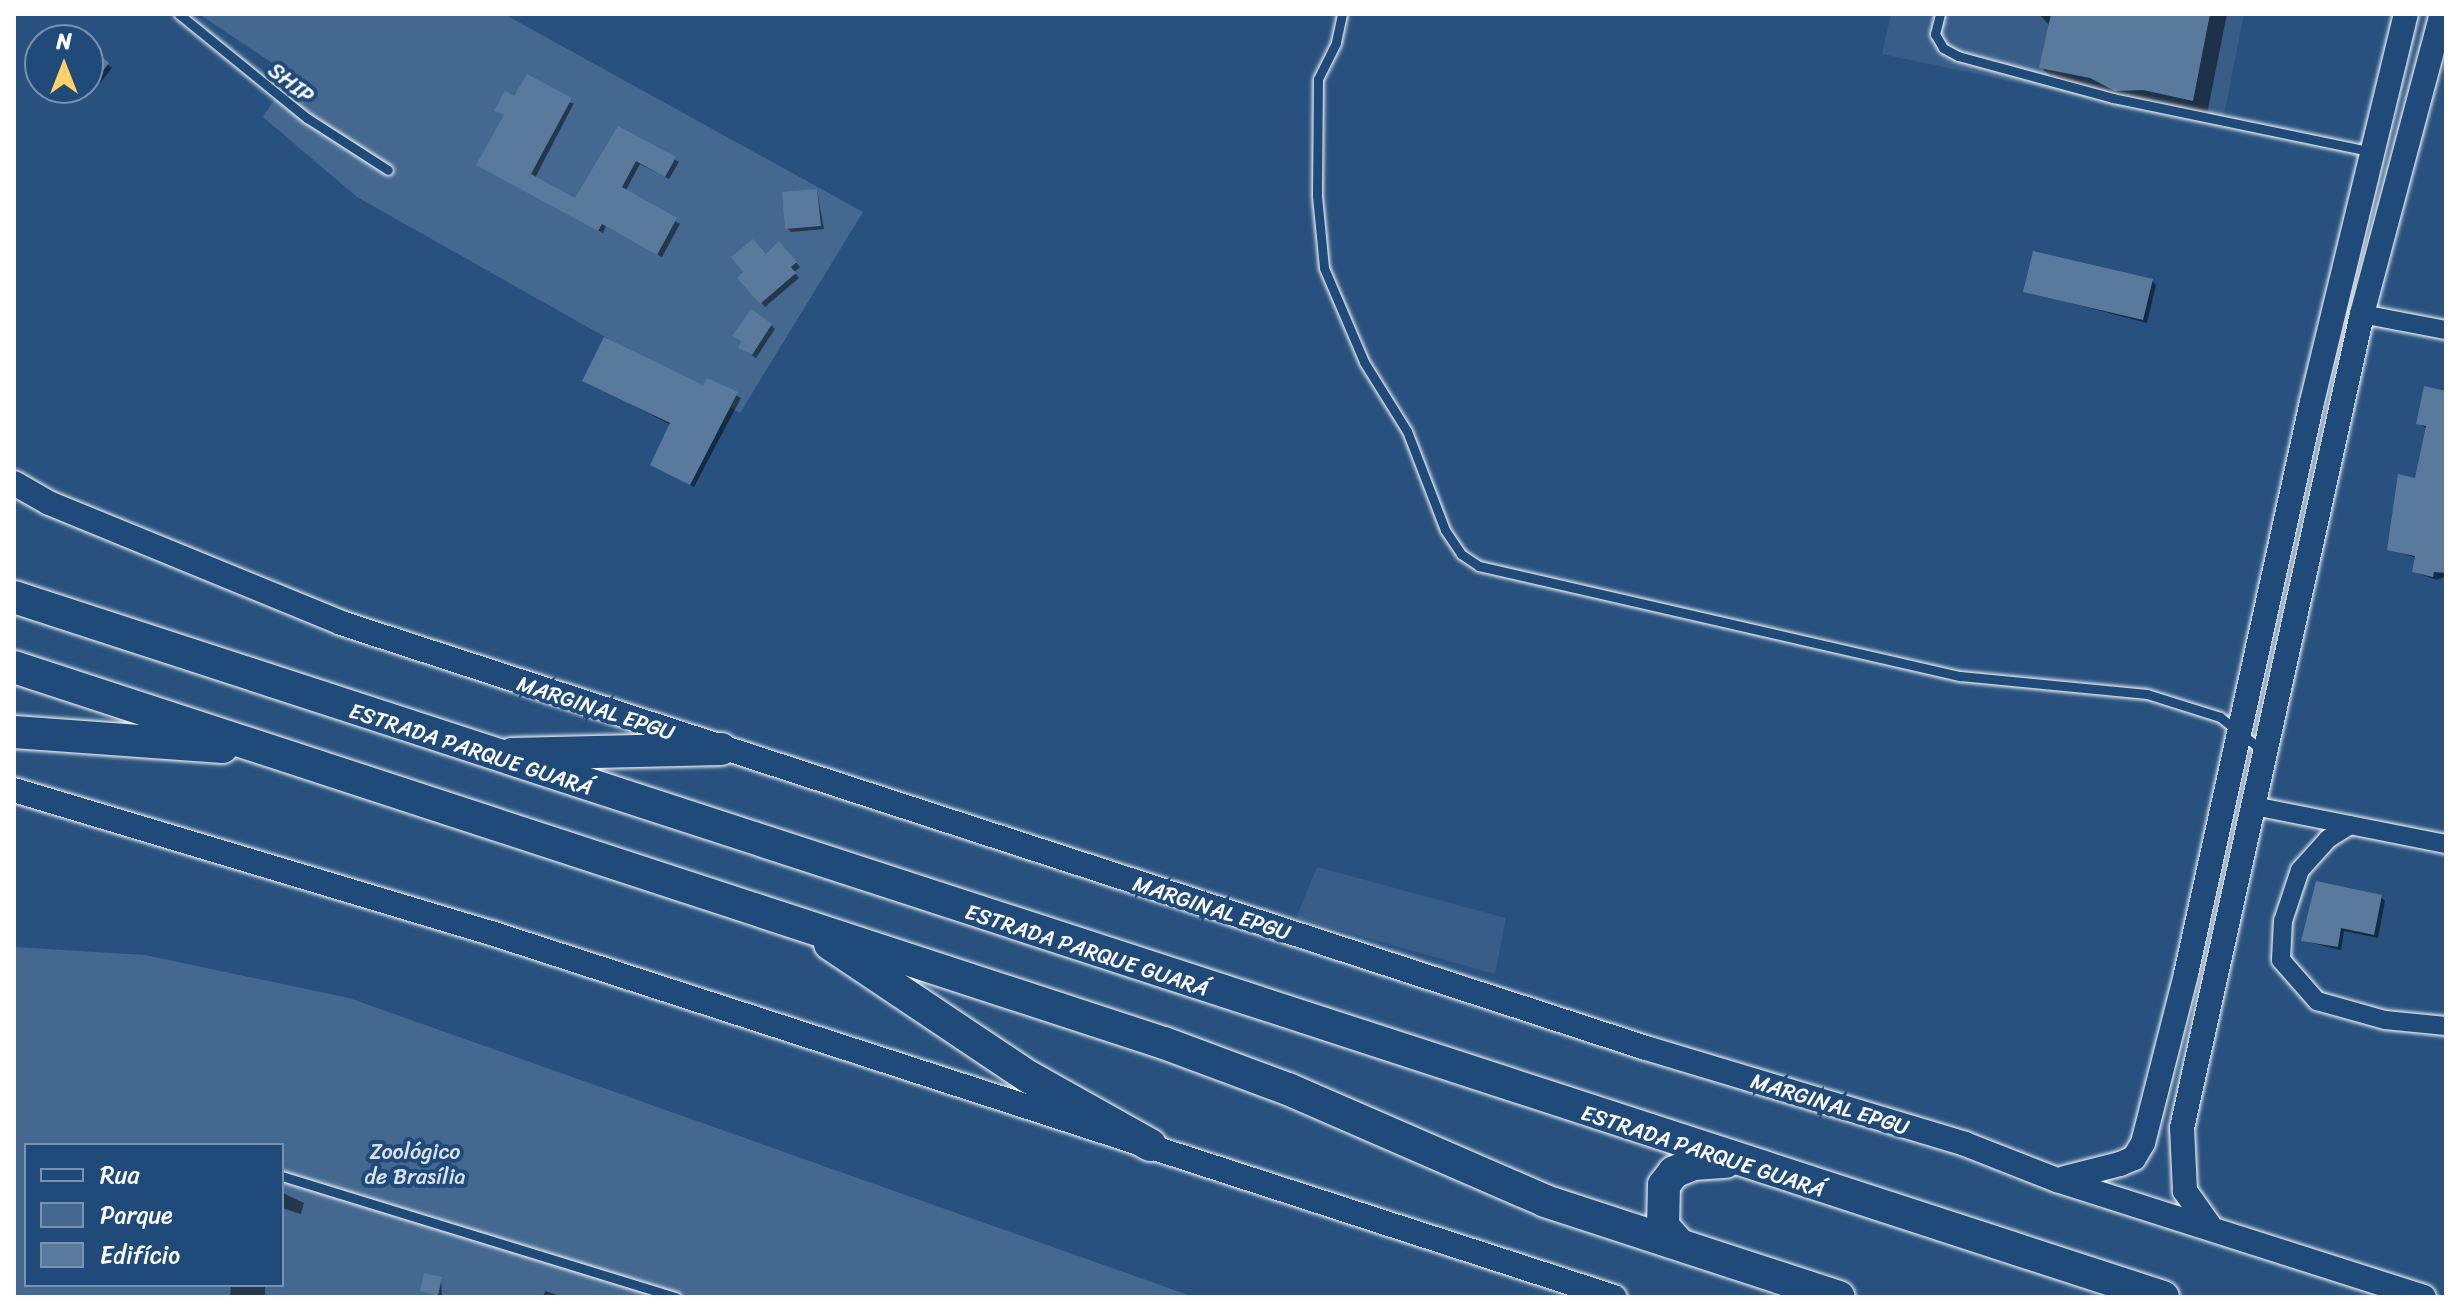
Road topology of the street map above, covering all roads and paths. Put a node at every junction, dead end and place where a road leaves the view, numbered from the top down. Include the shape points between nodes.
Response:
1 (179, 14) edge
2 (1342, 14) edge
3 (1940, 14) edge
4 (2406, 14) edge
5 (2442, 14) edge
6 (2373, 151) junction
7 (388, 170) dead end
8 (2362, 314) junction
9 (2446, 330) edge
10 (14, 483) edge
11 (14, 574) edge
12 (14, 597) edge
13 (53, 609) junction
14 (14, 667) edge
15 (2240, 730) junction
16 (14, 732) edge
17 (721, 749) junction
18 (2265, 753) junction
19 (488, 754) junction
20 (293, 755) junction
21 (14, 790) edge
22 (2254, 806) junction
23 (2350, 825) junction
24 (2442, 846) edge
25 (801, 924) junction
26 (2446, 1026) edge
27 (1150, 1145) junction
28 (1733, 1161) junction
29 (284, 1177) edge
30 (2057, 1180) junction
31 (2209, 1225) junction
32 (1679, 1244) junction
33 (676, 1297) edge
34 (1614, 1297) edge
35 (1839, 1297) edge
36 (2163, 1297) edge
37 (2424, 1297) edge

1 - 7 lane, SHIP via 307,118
2 - 15 lane via 1336,43 1318,79 1317,196 1324,268 1364,362 1407,431 1445,530 1461,554 1479,566 1960,676 2147,694 2220,717
3 - 6 lane via 1935,34 1943,48 1958,56 2113,98
4 - 6 street
5 - 8 street
6 - 15 street
8 - 9 street
8 - 18 street
10 - 17 street, MARGINAL EPGU via 49,503 341,623
11 - 13 highway
12 - 13 highway, ESTRADA PARQUE GUARÁ
13 - 19 highway, ESTRADA PARQUE GUARÁ
14 - 20 highway
15 - 18 lane
15 - 30 street via 2143,1143 2134,1158 2097,1174
16 - 20 highway
17 - 19 highway
17 - 30 street, MARGINAL EPGU via 1646,1048 1965,1144
18 - 22 street
19 - 28 highway, ESTRADA PARQUE GUARÁ
20 - 25 highway
21 - 27 street via 488,932 823,1044
22 - 23 street
22 - 31 street via 2182,1128 2185,1191
23 - 24 street
23 - 26 street via 2328,839 2300,870 2283,921 2281,960 2317,1001 2385,1020
25 - 27 highway via 1029,1077
25 - 32 highway via 1164,1043 1288,1089 1545,1201
27 - 34 street
28 - 32 highway via 1694,1164 1674,1172 1664,1185 1663,1226
28 - 36 highway, ESTRADA PARQUE GUARÁ
29 - 33 lane
30 - 31 street, MARGINAL EPGU
31 - 37 street, MARGINAL EPGU
32 - 35 highway

